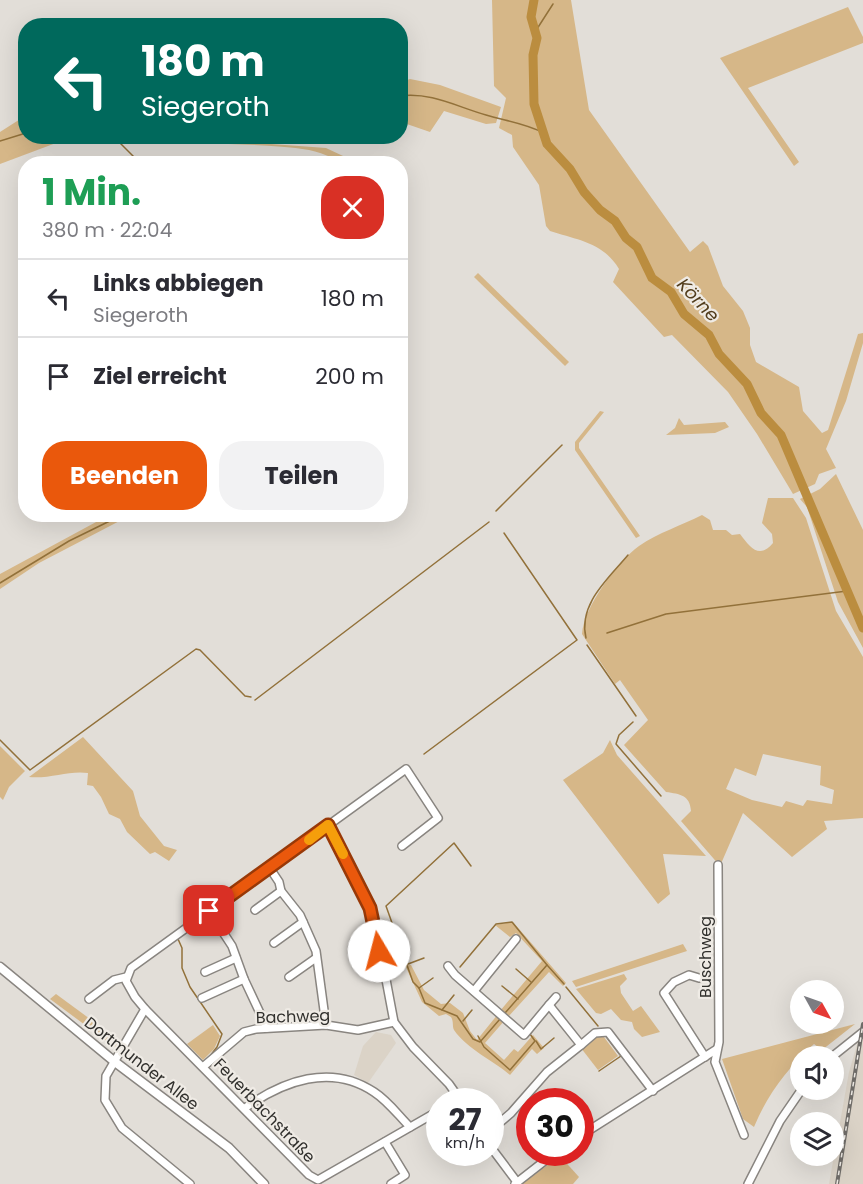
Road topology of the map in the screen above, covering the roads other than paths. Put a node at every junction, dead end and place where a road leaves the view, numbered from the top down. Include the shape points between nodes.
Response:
1 (328, 825) junction
2 (402, 846) dead end
3 (718, 865) dead end
4 (269, 867) junction
5 (281, 891) junction
6 (255, 910) dead end
7 (209, 911) junction
8 (303, 922) junction
9 (516, 939) dead end
10 (274, 943) dead end
11 (236, 958) junction
12 (316, 958) junction
13 (448, 966) dead end
14 (0, 967) edge
15 (205, 972) dead end
16 (126, 977) junction
17 (289, 978) dead end
18 (699, 978) dead end
19 (244, 979) junction
20 (474, 991) junction
21 (556, 997) dead end
22 (202, 998) dead end
23 (88, 999) dead end
24 (549, 1005) junction
25 (145, 1009) junction
26 (394, 1022) junction
27 (326, 1025) junction
28 (267, 1028) junction
29 (863, 1032) edge
30 (581, 1045) junction
31 (844, 1047) edge
32 (717, 1050) junction
33 (705, 1057) junction
34 (115, 1062) junction
35 (204, 1066) junction
36 (452, 1088) edge
37 (652, 1091) junction
38 (794, 1100) edge
39 (245, 1108) junction
40 (426, 1118) edge
41 (504, 1119) edge
42 (410, 1127) junction
43 (594, 1127) edge
44 (744, 1135) dead end
45 (385, 1142) junction
46 (504, 1166) edge
47 (538, 1166) edge
48 (318, 1182) edge
49 (516, 1183) edge
50 (190, 1184) edge
51 (264, 1184) edge
52 (391, 1184) edge
53 (748, 1184) edge

1 - 2 street via 406,769 438,818
1 - 4 street
1 - 26 street via 375,921
3 - 32 street, Buschweg
4 - 5 street
4 - 7 street
5 - 6 street
5 - 8 street
7 - 11 street
7 - 16 street via 131,968
8 - 10 street
8 - 12 street
9 - 20 street
11 - 15 street
11 - 19 street
12 - 17 street
12 - 27 street
13 - 20 street
14 - 34 main road, Dortmunder Allee
16 - 23 street via 114,980
16 - 25 street, Feuerbachstraße via 129,989
18 - 33 street via 689,975 678,979 664,993
19 - 22 street
19 - 28 street
20 - 24 street via 524,1035
21 - 24 street
24 - 30 street
25 - 34 street
25 - 35 street, Feuerbachstraße
26 - 27 street, Bachweg via 358,1030
26 - 36 street
27 - 28 street, Bachweg
28 - 35 street, Bachweg via 244,1032
29 - 31 street
30 - 37 street via 595,1033 608,1032
30 - 41 street via 547,1072
32 - 33 street
32 - 44 street, Buschweg via 715,1062
33 - 37 street
34 - 50 street via 106,1076 107,1107 117,1122
34 - 51 main road, Dortmunder Allee via 229,1148
35 - 39 street, Feuerbachstraße
37 - 43 street
38 - 53 street
39 - 42 street via 285,1084 329,1077 372,1091
39 - 48 street, Feuerbachstraße
40 - 42 street, Feuerbachstraße
42 - 45 street, Feuerbachstraße
45 - 48 street, Feuerbachstraße
45 - 52 street via 405,1176
46 - 49 street
47 - 49 street

